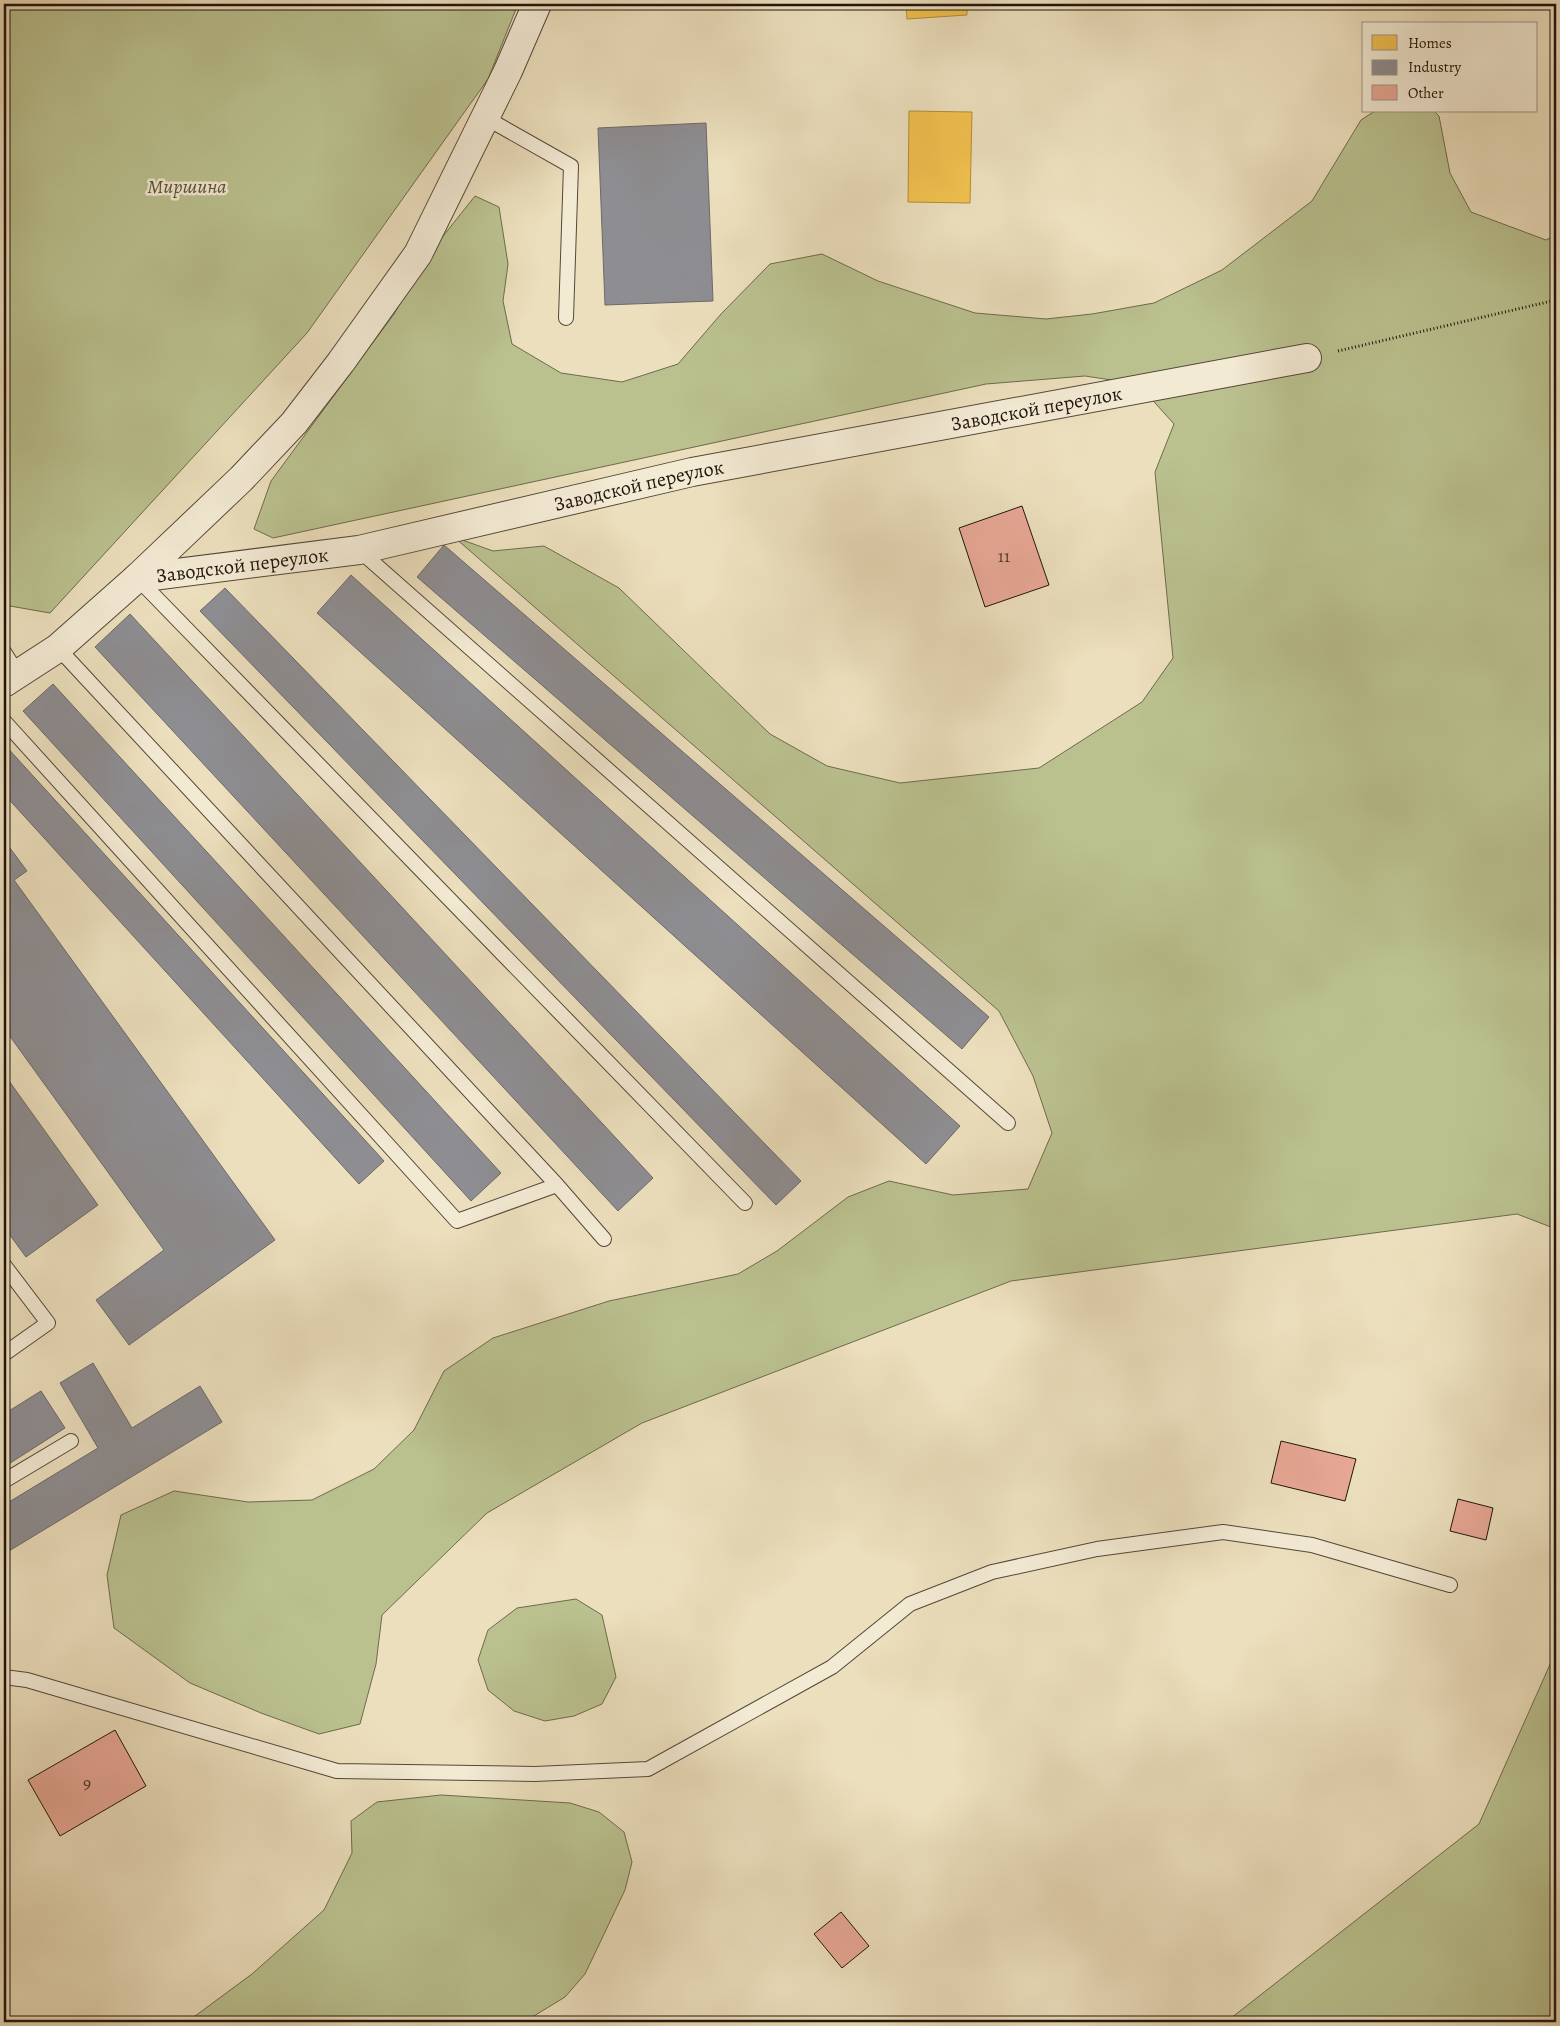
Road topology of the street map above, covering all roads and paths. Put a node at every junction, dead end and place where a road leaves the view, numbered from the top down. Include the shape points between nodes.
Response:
1 (537, 4) edge
2 (486, 118) junction
3 (1556, 300) edge
4 (566, 318) dead end
5 (1307, 358) joint
6 (359, 550) junction
7 (137, 578) junction
8 (58, 648) junction
9 (9, 670) edge
10 (4, 721) edge
11 (1008, 1123) dead end
12 (557, 1185) junction
13 (745, 1203) dead end
14 (604, 1239) dead end
15 (4, 1264) edge
16 (4, 1354) edge
17 (71, 1441) dead end
18 (4, 1481) edge
19 (1450, 1585) dead end
20 (4, 1677) edge

1 - 2 street
2 - 4 lane via 571,166
2 - 7 street via 418,254 294,424
3 - 5 path
5 - 6 street, Заводской переулок via 692,472
6 - 7 street, Заводской переулок
6 - 11 lane
7 - 8 street, Заводской переулок
7 - 13 lane
8 - 9 street, Заводской переулок
8 - 12 lane
10 - 12 lane via 456,1221
12 - 14 lane
15 - 16 lane via 48,1323
17 - 18 lane
19 - 20 lane via 1312,1545 1223,1532 1097,1549 992,1572 910,1604 832,1667 648,1769 535,1774 337,1770 27,1680

